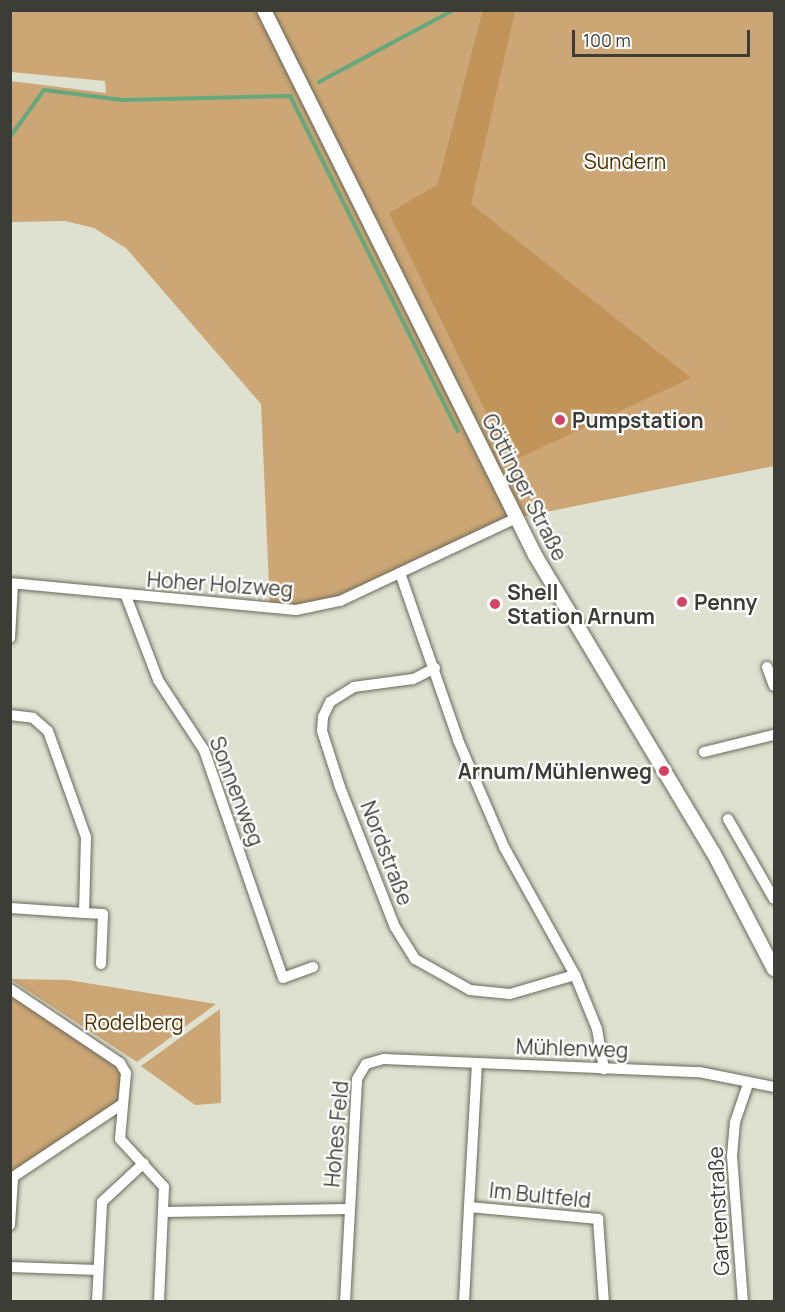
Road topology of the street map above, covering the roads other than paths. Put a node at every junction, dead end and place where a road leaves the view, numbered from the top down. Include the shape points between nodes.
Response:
1 (264, 10) edge
2 (516, 518) junction
3 (400, 573) junction
4 (12, 584) edge
5 (126, 596) junction
6 (10, 638) edge
7 (767, 667) dead end
8 (435, 668) junction
9 (774, 686) edge
10 (10, 715) edge
11 (774, 735) edge
12 (704, 752) dead end
13 (728, 819) dead end
14 (774, 899) edge
15 (10, 908) edge
16 (84, 913) junction
17 (101, 964) dead end
18 (313, 968) dead end
19 (774, 969) edge
20 (575, 975) junction
21 (10, 989) edge
22 (477, 1063) junction
23 (366, 1064) joint
24 (604, 1069) junction
25 (748, 1084) junction
26 (774, 1087) edge
27 (121, 1104) junction
28 (144, 1163) junction
29 (12, 1178) edge
30 (469, 1207) junction
31 (349, 1209) junction
32 (164, 1212) junction
33 (10, 1225) edge
34 (10, 1267) edge
35 (98, 1270) junction
36 (97, 1302) edge
37 (159, 1302) edge
38 (345, 1302) edge
39 (464, 1302) edge
40 (604, 1302) edge
41 (743, 1302) edge

1 - 2 street, Göttinger Straße
2 - 3 street, Hoher Holzweg
2 - 19 street, Göttinger Straße via 600,668 713,852
3 - 5 street, Hoher Holzweg via 340,601 296,610
3 - 8 street
4 - 5 street, Hoher Holzweg
4 - 6 street
5 - 18 street, Sonnenweg via 159,681 204,750 283,978
7 - 9 street
8 - 20 street via 458,740 504,847
8 - 20 street, Nordstraße via 405,681 354,687 330,702 323,717 322,731 340,787 395,927 415,959 470,990 510,994
10 - 16 street via 33,718 48,731 57,751 86,837
11 - 12 street
13 - 14 street
15 - 16 street
16 - 17 street via 103,914
20 - 24 street via 597,1029
21 - 27 street via 120,1063 126,1073
22 - 23 street, Mühlenweg via 384,1059
22 - 24 street, Mühlenweg
22 - 30 street, Im Bultfeld
23 - 31 street, Hohes Feld via 357,1078
24 - 25 street, Mühlenweg via 699,1072
25 - 26 street, Mühlenweg
25 - 41 street, Gartenstraße via 735,1122 732,1156
27 - 28 street via 120,1139
27 - 29 street
28 - 32 street via 164,1187
28 - 35 street via 102,1202
29 - 33 street
30 - 39 street, Im Bultfeld
30 - 40 street, Im Bultfeld via 598,1219
31 - 32 street, Hohes Feld
31 - 38 street, Hohes Feld
32 - 37 street
34 - 35 street
35 - 36 street

